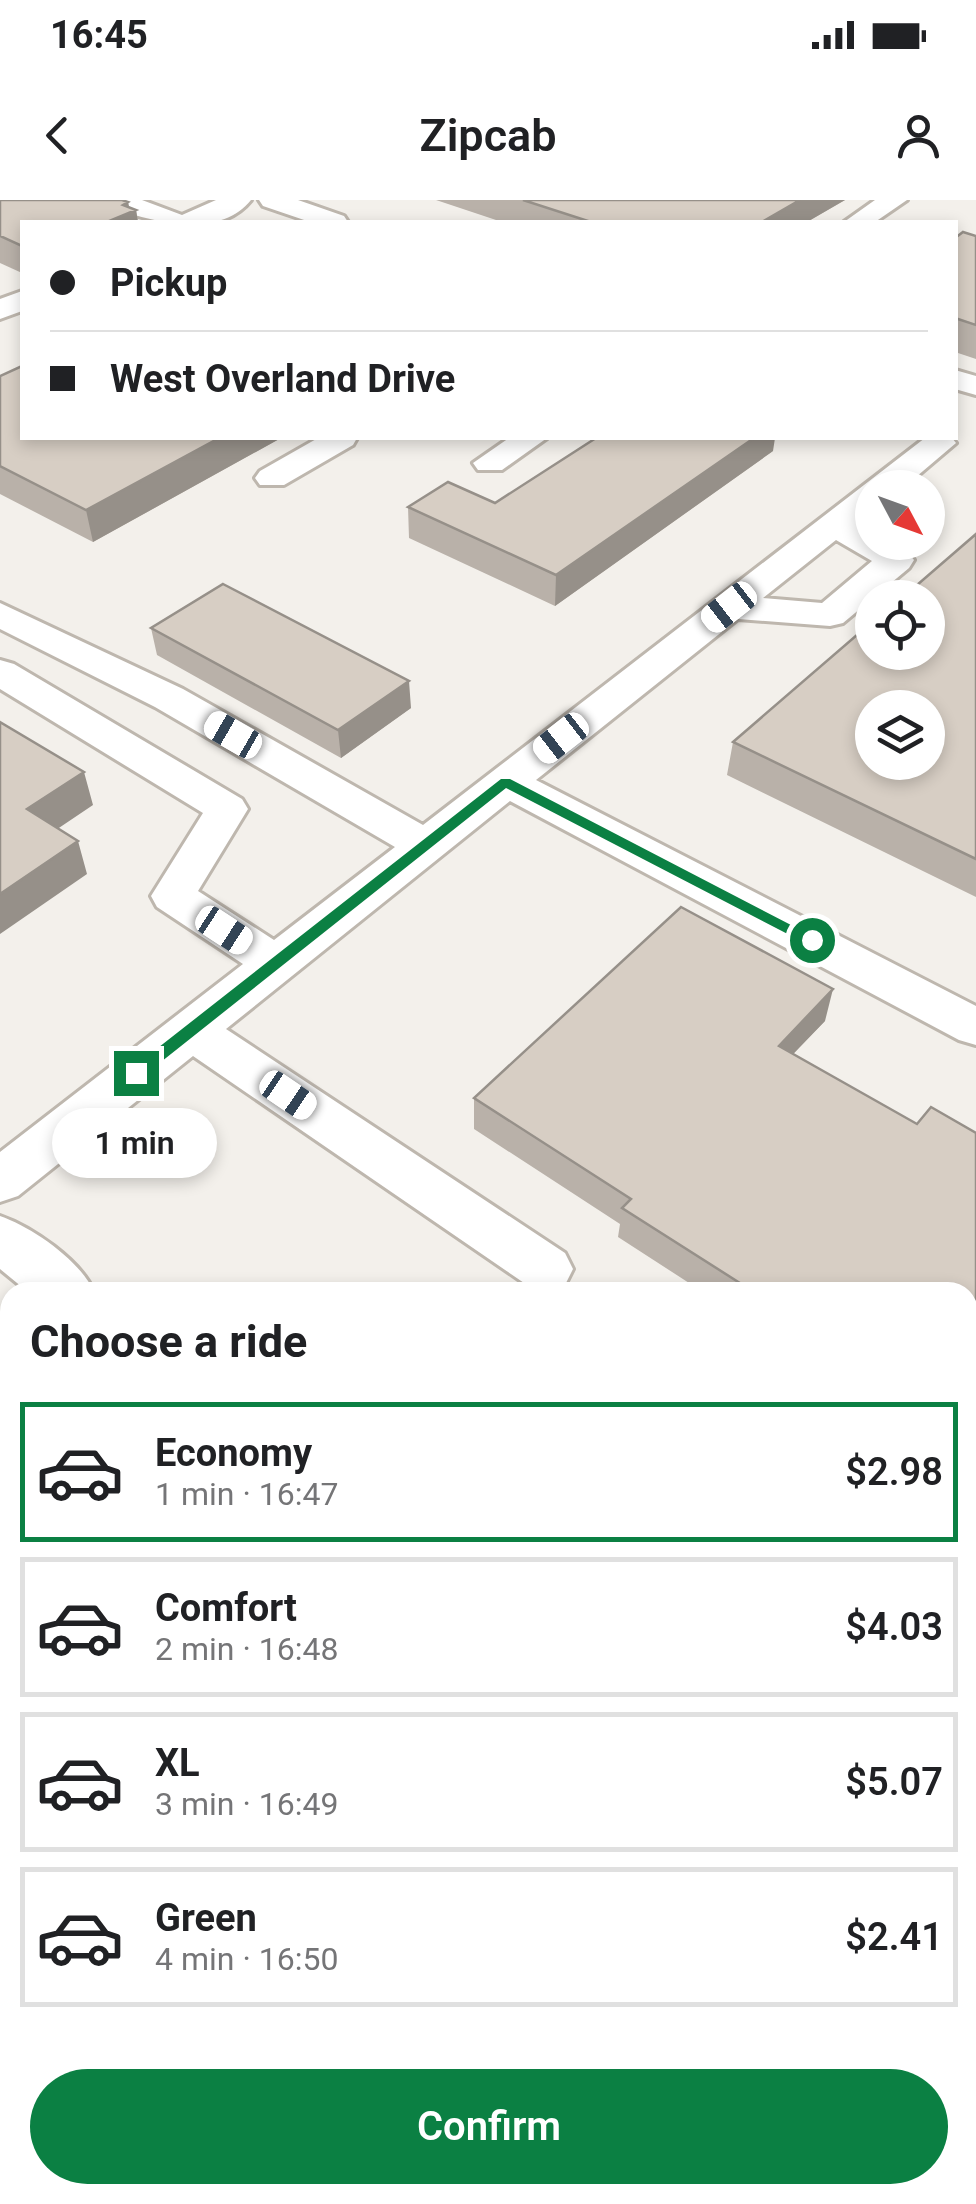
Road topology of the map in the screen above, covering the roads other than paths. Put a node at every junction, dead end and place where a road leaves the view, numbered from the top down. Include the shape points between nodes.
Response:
1 (117, 200) edge
2 (238, 200) edge
3 (894, 200) edge
4 (289, 202) edge
5 (170, 220) edge
6 (194, 220) edge
7 (330, 220) edge
8 (860, 220) edge
9 (337, 440) edge
10 (529, 440) edge
11 (932, 440) edge
12 (976, 456) edge
13 (490, 463) dead end
14 (901, 470) edge
15 (272, 478) dead end
16 (855, 508) edge
17 (836, 524) junction
18 (729, 607) junction
19 (0, 614) edge
20 (0, 672) edge
21 (506, 782) junction
22 (426, 845) junction
23 (275, 963) junction
24 (976, 1027) edge
25 (190, 1030) junction
26 (0, 1180) edge
27 (0, 1238) edge
28 (546, 1268) dead end
29 (55, 1282) edge

1 - 5 street
2 - 6 street
3 - 8 street
4 - 7 street
9 - 15 street
10 - 13 street
11 - 12 street
11 - 14 street
16 - 17 street
17 - 18 street
17 - 18 street via 896,560 830,615
18 - 21 street
19 - 22 street via 169,698
20 - 23 street via 227,810 173,896
21 - 22 street
21 - 24 street
22 - 23 street
23 - 25 street
25 - 26 street
25 - 28 street
27 - 29 street

